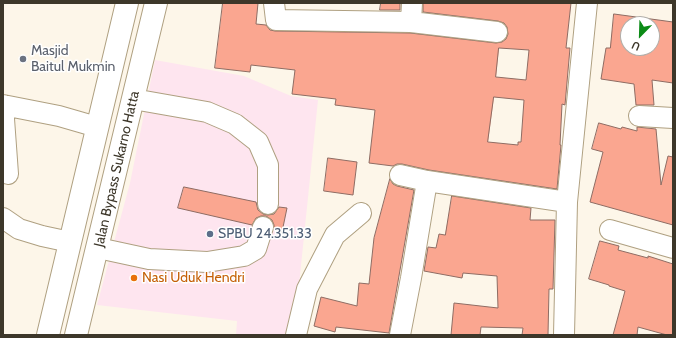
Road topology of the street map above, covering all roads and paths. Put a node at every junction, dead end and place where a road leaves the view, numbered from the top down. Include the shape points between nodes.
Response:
1 (127, 3) edge
2 (156, 3) edge
3 (274, 3) edge
4 (587, 3) edge
5 (412, 12) edge
6 (497, 32) dead end
7 (133, 99) junction
8 (3, 105) edge
9 (639, 116) dead end
10 (673, 118) edge
11 (97, 127) junction
12 (8, 174) dead end
13 (400, 175) dead end
14 (427, 181) junction
15 (567, 202) junction
16 (268, 204) dead end
17 (361, 213) dead end
18 (3, 218) edge
19 (263, 228) dead end
20 (610, 230) dead end
21 (70, 242) junction
22 (98, 248) junction
23 (673, 248) edge
24 (48, 335) edge
25 (76, 335) edge
26 (296, 335) edge
27 (400, 335) edge
28 (564, 335) edge

1 - 11 highway, Jalan Bypass Sukarno Hatta
2 - 7 highway, Jalan Bypass Sukarno Hatta
3 - 5 street via 276,20
4 - 15 street
5 - 6 street
7 - 16 street via 207,112 235,124 258,142 268,165
7 - 22 highway, Jalan Bypass Sukarno Hatta
8 - 11 street via 59,116
8 - 12 street
9 - 10 street
11 - 21 highway, Jalan Bypass Sukarno Hatta
13 - 14 street
14 - 15 street
14 - 27 street
15 - 28 street
17 - 26 street via 335,235 307,289
18 - 21 street via 20,229
19 - 22 street via 256,248 244,256 207,262 149,259
20 - 23 street
21 - 24 highway, Jalan Bypass Sukarno Hatta
22 - 25 highway, Jalan Bypass Sukarno Hatta

